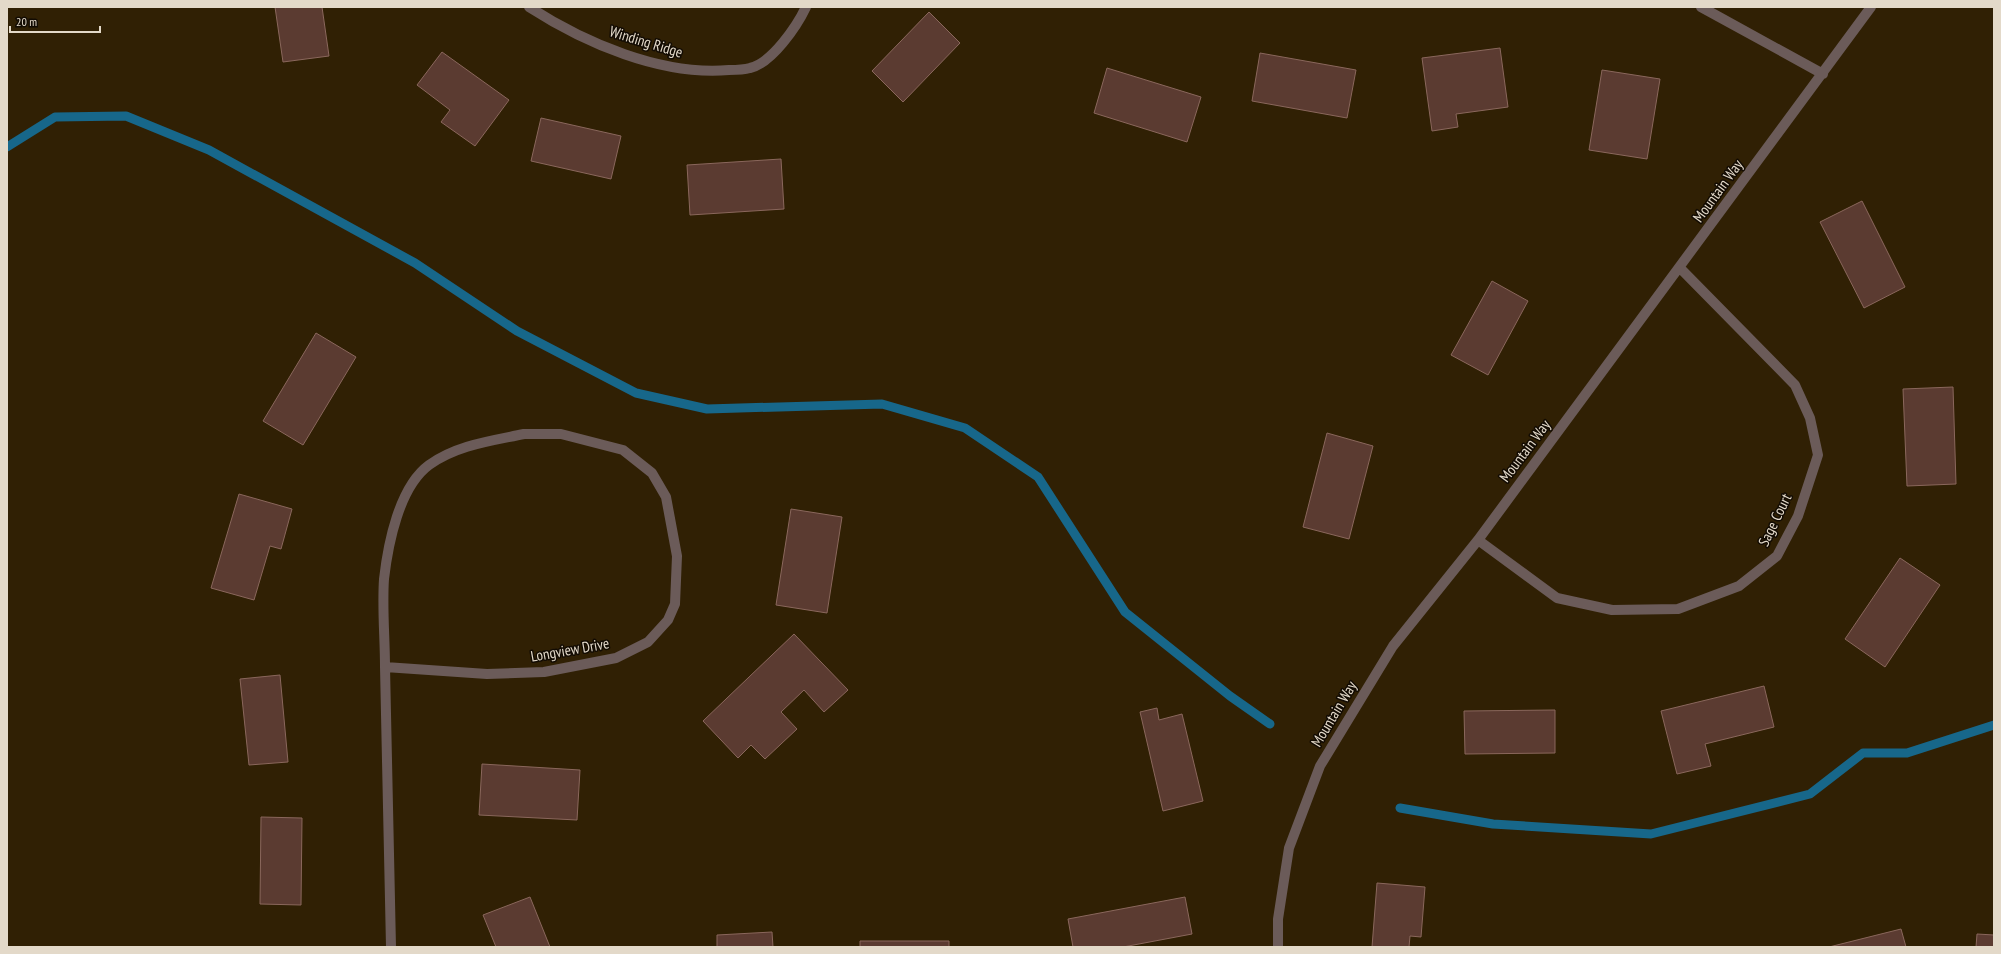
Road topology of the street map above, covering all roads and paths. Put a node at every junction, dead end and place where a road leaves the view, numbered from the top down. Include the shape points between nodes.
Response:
1 (529, 7) edge
2 (806, 7) edge
3 (1701, 7) edge
4 (1871, 7) edge
5 (1822, 74) junction
6 (1680, 268) junction
7 (1478, 540) junction
8 (385, 667) junction
9 (391, 947) edge
10 (1278, 947) edge

1 - 2 street, Winding Ridge via 553,23 615,50 675,69 719,71 751,68 766,60 796,26
3 - 5 street
4 - 5 street, Mountain Way
5 - 6 street, Mountain Way
6 - 7 street, Mountain Way
6 - 7 street, Sage Court via 1795,385 1810,418 1818,455 1798,516 1777,556 1739,586 1678,609 1612,610 1557,598
7 - 10 street, Mountain Way via 1393,646 1320,766 1288,848 1278,919
8 - 8 street, Longview Drive via 487,674 544,672 616,658 648,642 668,620 675,604 677,556 666,497 652,473 623,450 561,434 524,434 467,446 429,466 411,484 392,537 384,579
8 - 9 street, Longview Drive

